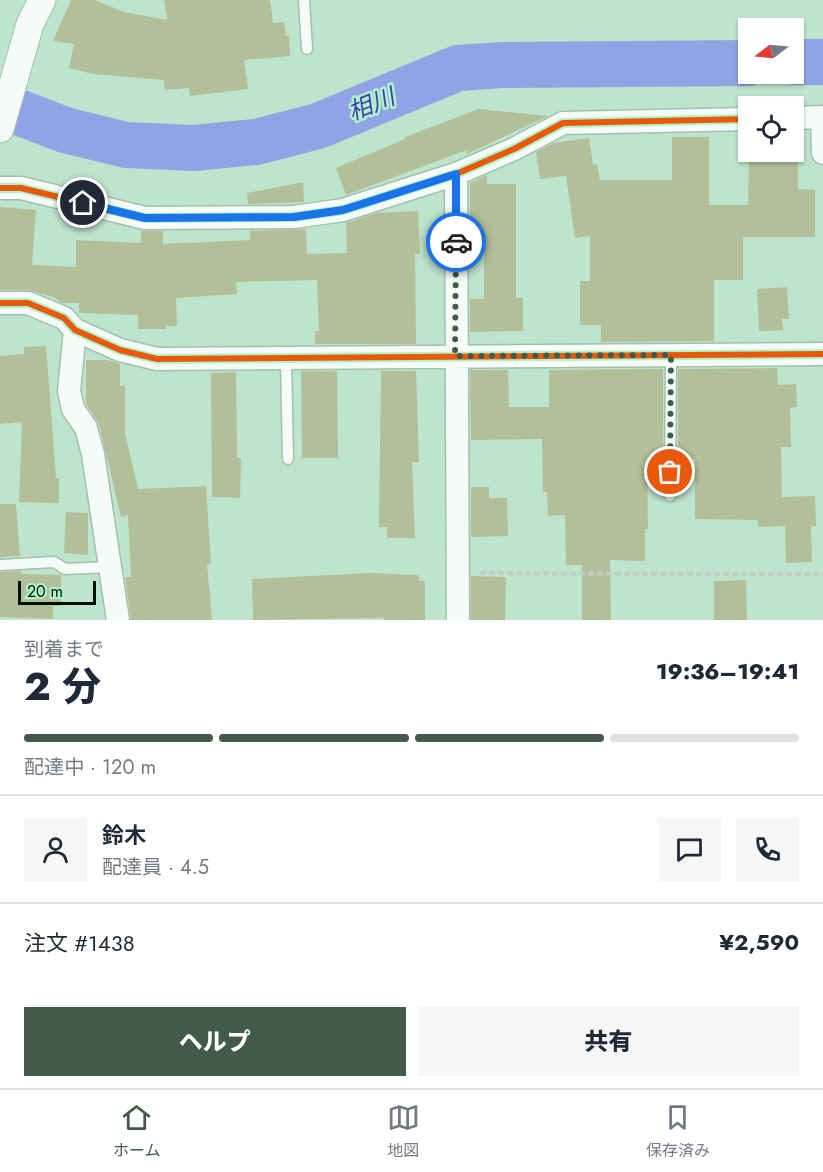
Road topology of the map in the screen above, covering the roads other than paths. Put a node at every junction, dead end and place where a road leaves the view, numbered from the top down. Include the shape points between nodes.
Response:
1 (42, 0) edge
2 (304, 0) edge
3 (307, 49) dead end
4 (823, 117) edge
5 (804, 118) edge
6 (738, 119) edge
7 (0, 129) edge
8 (823, 153) edge
9 (456, 174) junction
10 (0, 188) edge
11 (0, 303) edge
12 (75, 330) junction
13 (823, 354) edge
14 (671, 355) junction
15 (455, 356) junction
16 (286, 359) junction
17 (288, 459) dead end
18 (670, 496) dead end
19 (0, 564) edge
20 (111, 567) junction
21 (118, 620) edge
22 (458, 620) edge

1 - 7 street via 30,24
2 - 3 lane
4 - 5 street
4 - 8 street
6 - 9 street via 563,123
9 - 10 street via 343,210 294,217 145,218 21,188
9 - 15 street
11 - 12 street via 28,303 64,318
12 - 16 street via 120,350 157,359
12 - 20 street via 69,391 93,454
13 - 14 street
14 - 15 street
14 - 18 lane
15 - 16 street
15 - 22 street
16 - 17 lane
19 - 20 lane via 54,562 65,569
20 - 21 street

